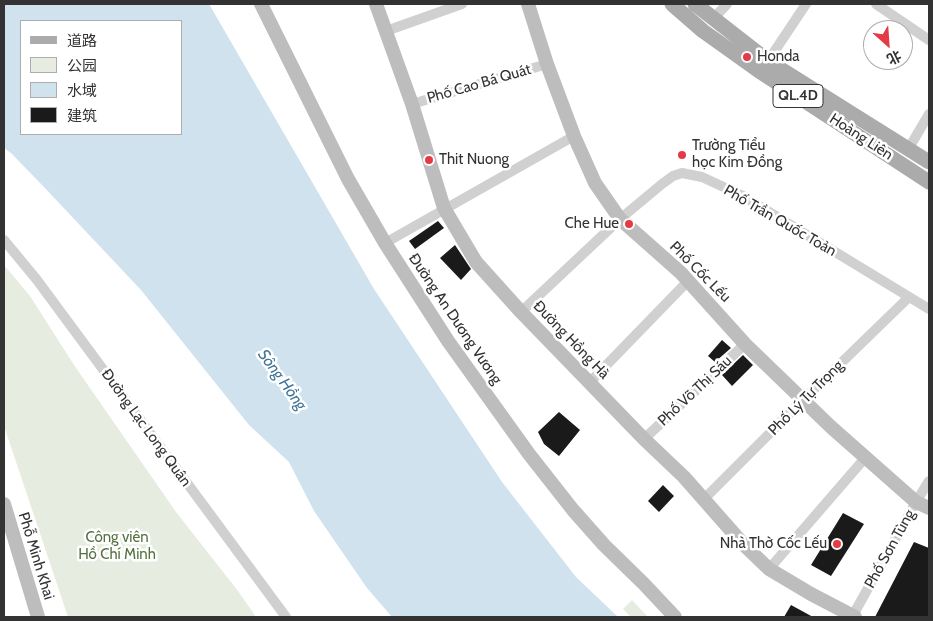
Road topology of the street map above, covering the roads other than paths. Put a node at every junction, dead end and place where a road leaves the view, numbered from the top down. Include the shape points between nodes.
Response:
1 (261, 4) edge
2 (376, 4) edge
3 (462, 4) edge
4 (528, 4) edge
5 (672, 4) edge
6 (695, 4) edge
7 (727, 4) edge
8 (806, 4) edge
9 (876, 4) edge
10 (713, 19) junction
11 (386, 31) junction
12 (929, 40) edge
13 (547, 64) junction
14 (764, 66) junction
15 (412, 104) junction
16 (929, 114) edge
17 (574, 136) junction
18 (909, 148) junction
19 (899, 162) junction
20 (929, 162) edge
21 (929, 182) edge
22 (444, 208) junction
23 (620, 218) junction
24 (4, 240) edge
25 (385, 243) junction
26 (688, 281) junction
27 (909, 297) junction
28 (929, 309) edge
29 (521, 312) junction
30 (745, 344) junction
31 (590, 383) junction
32 (802, 400) junction
33 (644, 439) junction
34 (864, 458) junction
35 (929, 481) edge
36 (704, 500) junction
37 (916, 502) junction
38 (4, 504) edge
39 (929, 508) edge
40 (769, 569) junction
41 (38, 617) edge
42 (286, 617) edge
43 (675, 617) edge
44 (853, 617) edge

1 - 25 street, Đường An Dương Vương via 348,179
2 - 11 street, Đường Hồng Hà
3 - 11 street
4 - 13 street, Phố Cốc Lếu
5 - 14 main road, Hoàng Liên / QL.4D via 704,31
6 - 10 main road, Hoàng Liên / QL.4D
7 - 10 street
8 - 14 street
9 - 12 street
10 - 14 main road, Hoàng Liên / QL.4D
11 - 15 street, Đường Hồng Hà
13 - 15 street, Phố Cao Bá Quát
13 - 17 street, Phố Cốc Lếu
14 - 18 main road, Hoàng Liên / QL.4D
14 - 19 main road, Hoàng Liên / QL.4D
15 - 22 street, Đường Hồng Hà
16 - 18 street
17 - 22 street
17 - 23 street, Phố Cốc Lếu via 595,183
18 - 19 main road
18 - 20 main road, Hoàng Liên / QL.4D
19 - 21 main road, Hoàng Liên / QL.4D
22 - 25 street
22 - 29 street, Đường Hồng Hà via 476,262
23 - 26 street, Phố Cốc Lếu
23 - 27 street, Phố Trần Quốc Toản via 673,176 682,173 702,178 743,196
23 - 29 street, Phố Trần Quốc Toản
24 - 42 street, Đường Lạc Long Quân
25 - 43 street, Đường An Dương Vương via 448,341 529,454 591,531
26 - 30 street, Phố Cốc Lếu
26 - 31 street
27 - 28 street, Phố Trần Quốc Toản
27 - 32 street, Phố Lý Tự Trọng
29 - 31 street, Đường Hồng Hà
30 - 32 street, Phố Cốc Lếu
30 - 33 street, Phố Võ Thị Sáu
31 - 33 street, Đường Hồng Hà
32 - 34 street, Phố Cốc Lếu
32 - 36 street, Phố Lý Tự Trọng
33 - 36 street, Đường Hồng Hà
34 - 37 street, Phố Cốc Lếu
34 - 40 street
35 - 37 street, Phố Sơn Tùng
36 - 40 street, Đường Hồng Hà
37 - 39 street, Phố Cốc Lếu
37 - 44 street, Phố Sơn Tùng
38 - 41 street, Phỗ Minh Khai
40 - 44 street, Đường Hồng Hà

